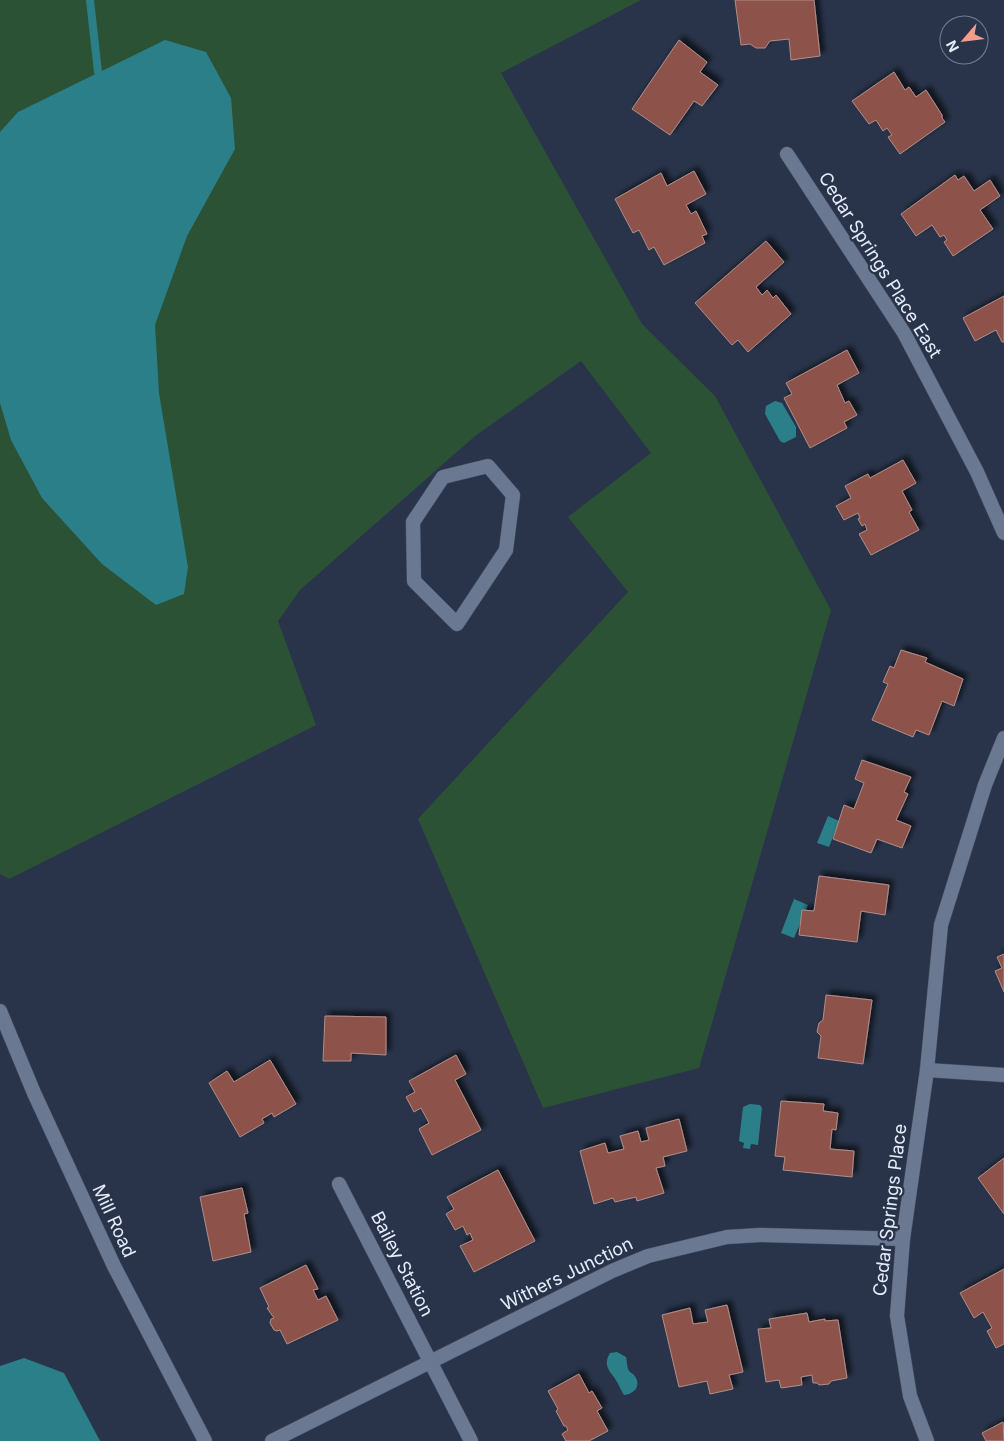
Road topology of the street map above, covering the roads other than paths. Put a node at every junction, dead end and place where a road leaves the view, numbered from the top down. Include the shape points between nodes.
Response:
1 (786, 154) dead end
2 (1004, 533) edge
3 (506, 550) joint
4 (1004, 738) edge
5 (0, 1011) edge
6 (3, 1028) edge
7 (927, 1070) junction
8 (1004, 1075) edge
9 (339, 1184) dead end
10 (903, 1239) junction
11 (431, 1362) junction
12 (205, 1441) edge
13 (272, 1441) edge
14 (471, 1441) edge
15 (927, 1441) edge

1 - 2 street, Cedar Springs Place East via 904,333 977,472
3 - 3 street via 457,624 414,582 413,522 443,477 488,466 513,496
4 - 7 street via 985,784 941,925
5 - 6 street, Mill Road
6 - 12 street, Mill Road via 114,1266
7 - 8 street
7 - 10 street, Cedar Springs Place
9 - 11 street, Bailey Station
10 - 11 street, Withers Junction via 760,1235 696,1243 648,1256 612,1271
10 - 15 street, Cedar Springs Place via 897,1316 910,1396
11 - 13 street, Withers Junction
11 - 14 street, Bailey Station

